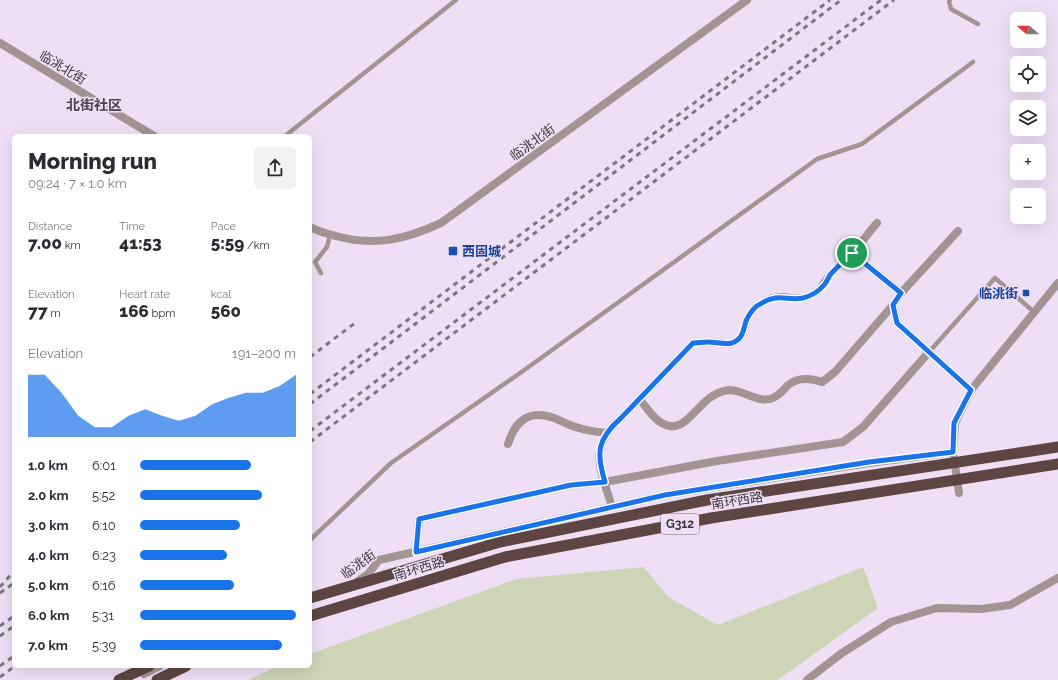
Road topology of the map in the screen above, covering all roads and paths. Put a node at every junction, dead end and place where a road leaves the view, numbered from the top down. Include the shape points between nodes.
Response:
1 (456, 0) edge
2 (747, 0) edge
3 (950, 0) edge
4 (978, 24) dead end
5 (0, 44) edge
6 (973, 62) dead end
7 (151, 134) edge
8 (288, 134) edge
9 (877, 223) dead end
10 (312, 228) edge
11 (958, 231) dead end
12 (330, 235) junction
13 (852, 253) junction
14 (321, 273) dead end
15 (1058, 283) edge
16 (901, 293) junction
17 (893, 305) junction
18 (1034, 312) junction
19 (928, 352) junction
20 (971, 390) junction
21 (640, 399) junction
22 (607, 434) junction
23 (508, 444) dead end
24 (1058, 446) edge
25 (953, 452) junction
26 (1058, 464) edge
27 (605, 482) junction
28 (959, 493) dead end
29 (612, 507) junction
30 (312, 538) edge
31 (416, 552) junction
32 (1058, 578) edge
33 (312, 597) edge
34 (312, 602) edge
35 (312, 615) edge
36 (145, 668) edge
37 (156, 668) edge
38 (182, 668) edge
39 (119, 680) edge
40 (131, 680) edge
41 (157, 680) edge
42 (807, 680) edge

1 - 8 lane
2 - 12 street, 临洮北街 via 441,223 405,237 386,240 367,242
3 - 4 lane via 951,9
5 - 7 street, 临洮北街
6 - 30 lane via 862,144 817,159 391,463
9 - 13 street
10 - 12 street, 临洮北街
11 - 16 street
12 - 14 lane via 327,247 315,262
13 - 16 street
13 - 21 street via 815,293 804,298 770,298 760,304 751,312 738,340 724,344 693,343
15 - 18 street
16 - 17 street
17 - 19 street via 897,323
17 - 21 street via 835,372 822,382 796,380 778,396 766,400 741,391 728,390 706,401 687,421 673,426 659,422
18 - 19 lane via 995,278
18 - 20 street
19 - 20 street
19 - 27 street via 863,427 843,442 717,461
20 - 25 street via 954,423
21 - 22 street
22 - 23 street via 580,429 552,417 535,414 517,425
22 - 27 street via 600,451 599,465
24 - 33 highway, 南环西路 / G312, bridge via 707,500 500,542
25 - 28 street
25 - 29 street, 临洮街 via 869,462 665,495
26 - 35 highway, 南环西路 / G312, bridge via 711,518 505,557
27 - 29 street
27 - 31 street via 571,485 419,519
29 - 31 street, 临洮街
31 - 34 street, 临洮街 via 379,560 368,574 342,590
32 - 42 street via 1010,605 981,609 937,608 891,622
36 - 39 highway
37 - 40 street
38 - 41 highway

